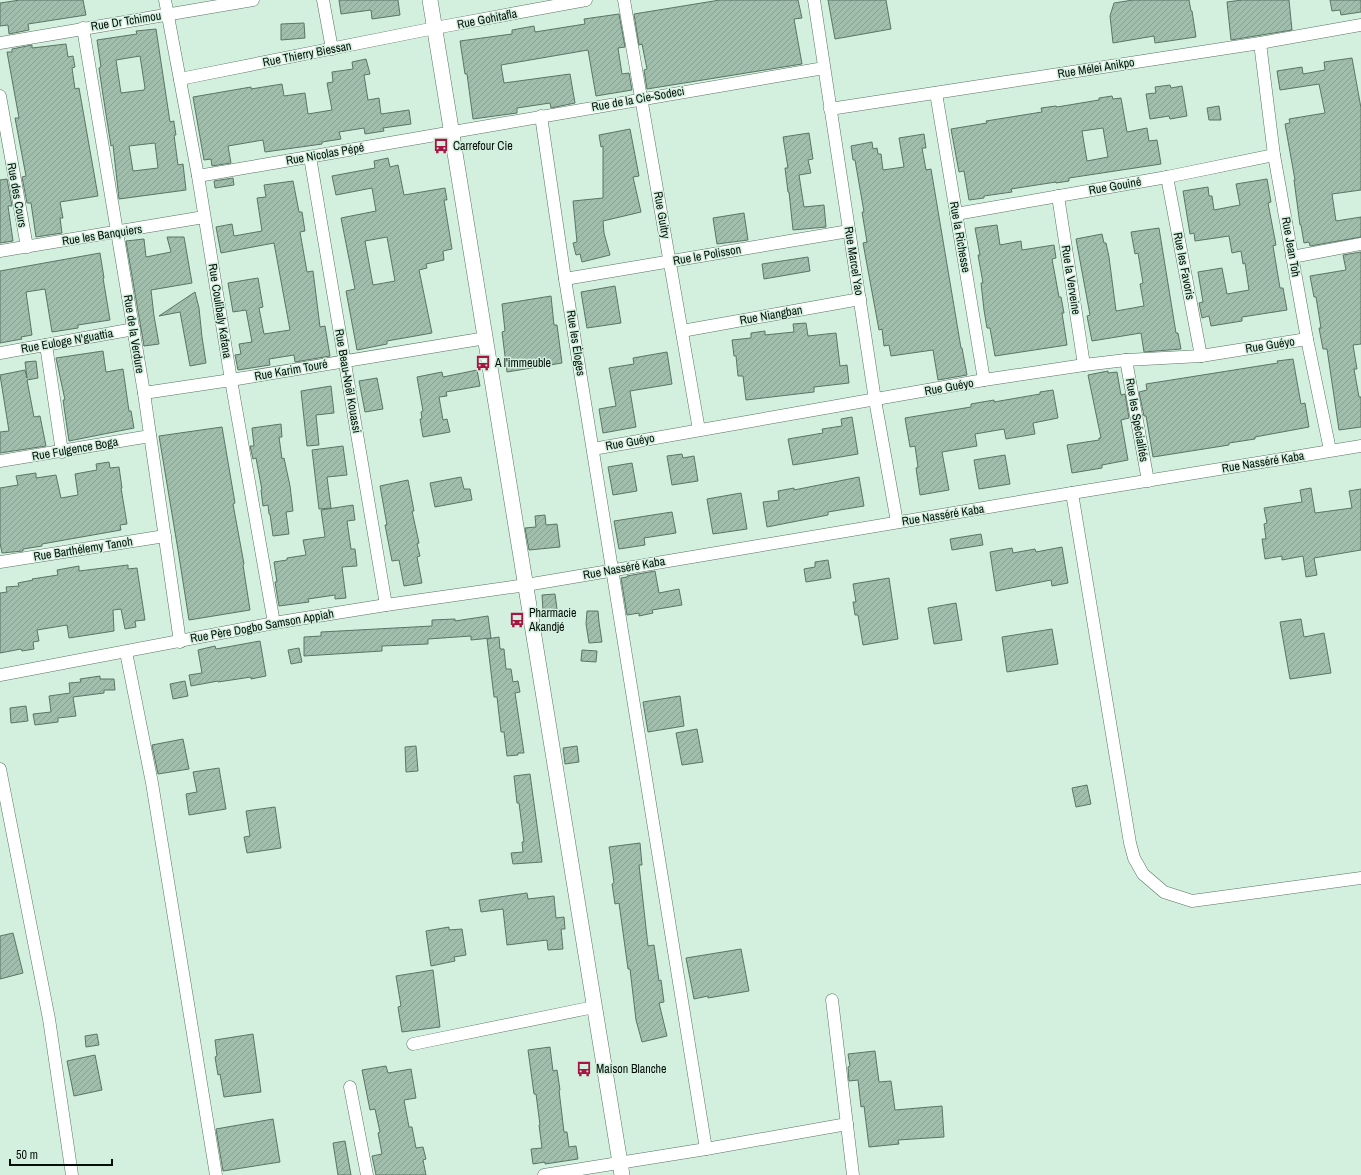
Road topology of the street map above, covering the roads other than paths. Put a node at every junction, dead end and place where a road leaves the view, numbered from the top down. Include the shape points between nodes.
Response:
1 (165, 0) edge
2 (253, 0) edge
3 (323, 0) edge
4 (430, 0) edge
5 (586, 0) edge
6 (624, 0) edge
7 (814, 0) edge
8 (530, 5) edge
9 (167, 14) junction
10 (83, 28) junction
11 (434, 28) junction
12 (1360, 29) edge
13 (0, 43) edge
14 (1260, 43) junction
15 (332, 49) junction
16 (824, 68) junction
17 (180, 79) junction
18 (936, 93) junction
19 (0, 96) edge
20 (641, 99) junction
21 (830, 109) junction
22 (541, 116) junction
23 (452, 131) junction
24 (1274, 155) junction
25 (310, 157) junction
26 (198, 176) junction
27 (1167, 177) junction
28 (1058, 196) junction
29 (956, 214) junction
30 (204, 217) junction
31 (849, 231) junction
32 (118, 232) junction
33 (1361, 244) edge
34 (27, 247) junction
35 (0, 251) edge
36 (1292, 257) junction
37 (670, 261) junction
38 (565, 279) junction
39 (860, 299) junction
40 (134, 329) junction
41 (682, 331) junction
42 (486, 338) junction
43 (1307, 339) junction
44 (46, 345) junction
45 (0, 353) edge
46 (1201, 356) junction
47 (344, 360) junction
48 (1126, 360) junction
49 (1084, 365) junction
50 (231, 380) junction
51 (984, 380) junction
52 (144, 393) junction
53 (875, 400) junction
54 (699, 430) junction
55 (150, 436) junction
56 (1361, 446) edge
57 (593, 449) junction
58 (1330, 450) junction
59 (62, 452) junction
60 (0, 462) edge
61 (1148, 481) junction
62 (1072, 493) junction
63 (897, 522) junction
64 (165, 536) junction
65 (0, 562) edge
66 (612, 570) junction
67 (526, 585) junction
68 (386, 605) junction
69 (274, 623) junction
70 (180, 642) junction
71 (126, 652) junction
72 (0, 675) edge
73 (0, 769) edge
74 (1361, 878) edge
75 (832, 1000) dead end
76 (594, 1007) junction
77 (413, 1044) dead end
78 (350, 1087) dead end
79 (847, 1124) junction
80 (706, 1149) junction
81 (621, 1169) edge
82 (72, 1175) edge
83 (216, 1175) edge
84 (367, 1175) edge
85 (544, 1175) edge
86 (853, 1175) edge

1 - 9 street, Rue Coulibaly Kafana
2 - 9 street, Rue Dr Tchimou
3 - 15 street
4 - 11 street
5 - 8 street, Rue Gohitafla
6 - 20 street, Rue Guitry
7 - 16 street, Rue Marcel Yao
8 - 11 street, Rue Gohitafla
9 - 10 street, Rue Dr Tchimou
9 - 17 street, Rue Coulibaly Kafana
10 - 13 street, Rue Dr Tchimou
10 - 32 street, Rue de la Verdure
11 - 15 street, Rue Thierry Biessan
11 - 23 street
12 - 14 street, Rue Mélei Anikpo
14 - 18 street, Rue Mélei Anikpo
14 - 24 street, Rue Jean Toh
15 - 17 street, Rue Thierry Biessan
16 - 20 street, Rue de la Cie-Sodeci
16 - 21 street, Rue Marcel Yao
17 - 26 street, Rue Coulibaly Kafana
18 - 21 street, Rue Mélei Anikpo
18 - 29 street, Rue la Richesse
19 - 34 street, Rue des Cours
20 - 22 street, Rue de la Cie-Sodeci
20 - 37 street, Rue Guitry
21 - 31 street, Rue Marcel Yao
22 - 23 street, Rue de la Cie-Sodeci
22 - 38 street, Rue les Éloges
23 - 25 street, Rue Nicolas Pépé
23 - 42 street
24 - 27 street, Rue Gouiné
24 - 36 street, Rue Jean Toh
25 - 26 street, Rue Nicolas Pépé
25 - 47 street, Rue Beau-Noël Kouassi
26 - 30 street, Rue Coulibaly Kafana
27 - 28 street, Rue Gouiné
27 - 46 street, Rue les Favoris
28 - 29 street, Rue Gouiné
28 - 49 street, Rue la Verveine
29 - 51 street, Rue la Richesse
30 - 32 street, Rue les Banquiers
30 - 50 street, Rue Coulibaly Kafana
31 - 37 street, Rue le Polisson
31 - 39 street, Rue Marcel Yao
32 - 34 street, Rue les Banquiers
32 - 40 street, Rue de la Verdure
33 - 36 street
34 - 35 street, Rue les Banquiers
36 - 43 street, Rue Jean Toh
37 - 38 street, Rue le Polisson
37 - 41 street, Rue Guitry
38 - 57 street, Rue les Éloges
39 - 41 street, Rue Niangban
39 - 53 street, Rue Marcel Yao
40 - 44 street, Rue Euloge N'guattia
40 - 52 street, Rue de la Verdure
41 - 54 street, Rue Guitry
42 - 47 street, Rue Karim Touré
42 - 67 street
43 - 46 street, Rue Guéyo
43 - 58 street, Rue Jean Toh
44 - 45 street, Rue Euloge N'guattia
44 - 59 street
46 - 48 street, Rue Guéyo
47 - 50 street, Rue Karim Touré
47 - 68 street, Rue Beau-Noël Kouassi
48 - 49 street, Rue Guéyo
48 - 61 street, Rue les Spécialités
49 - 51 street, Rue Guéyo
50 - 52 street, Rue Karim Touré
50 - 69 street, Rue Coulibaly Kafana
51 - 53 street, Rue Guéyo
52 - 55 street, Rue de la Verdure
53 - 54 street, Rue Guéyo
53 - 63 street, Rue Marcel Yao
54 - 57 street, Rue Guéyo
55 - 59 street, Rue Fulgence Boga
55 - 64 street, Rue de la Verdure
56 - 58 street, Rue Nasséré Kaba
57 - 66 street, Rue les Éloges
58 - 61 street, Rue Nasséré Kaba
59 - 60 street, Rue Fulgence Boga
61 - 62 street, Rue Nasséré Kaba
62 - 63 street, Rue Nasséré Kaba
62 - 74 street via 1130,844 1143,874 1164,892 1192,901
63 - 66 street, Rue Nasséré Kaba
64 - 65 street, Rue Barthélemy Tanoh
64 - 70 street, Rue de la Verdure
66 - 67 street, Rue Nasséré Kaba
66 - 80 street, Rue les Éloges
67 - 68 street, Rue Père Dogbo Samson Appiah
67 - 76 street
68 - 69 street, Rue Père Dogbo Samson Appiah
69 - 70 street, Rue Père Dogbo Samson Appiah
70 - 71 street, Rue Père Dogbo Samson Appiah
71 - 72 street, Rue Père Dogbo Samson Appiah
71 - 83 street via 152,784
73 - 82 street via 49,1019
75 - 79 street
76 - 77 street
76 - 81 street
78 - 84 street
79 - 80 street
79 - 86 street
80 - 81 street
81 - 85 street

